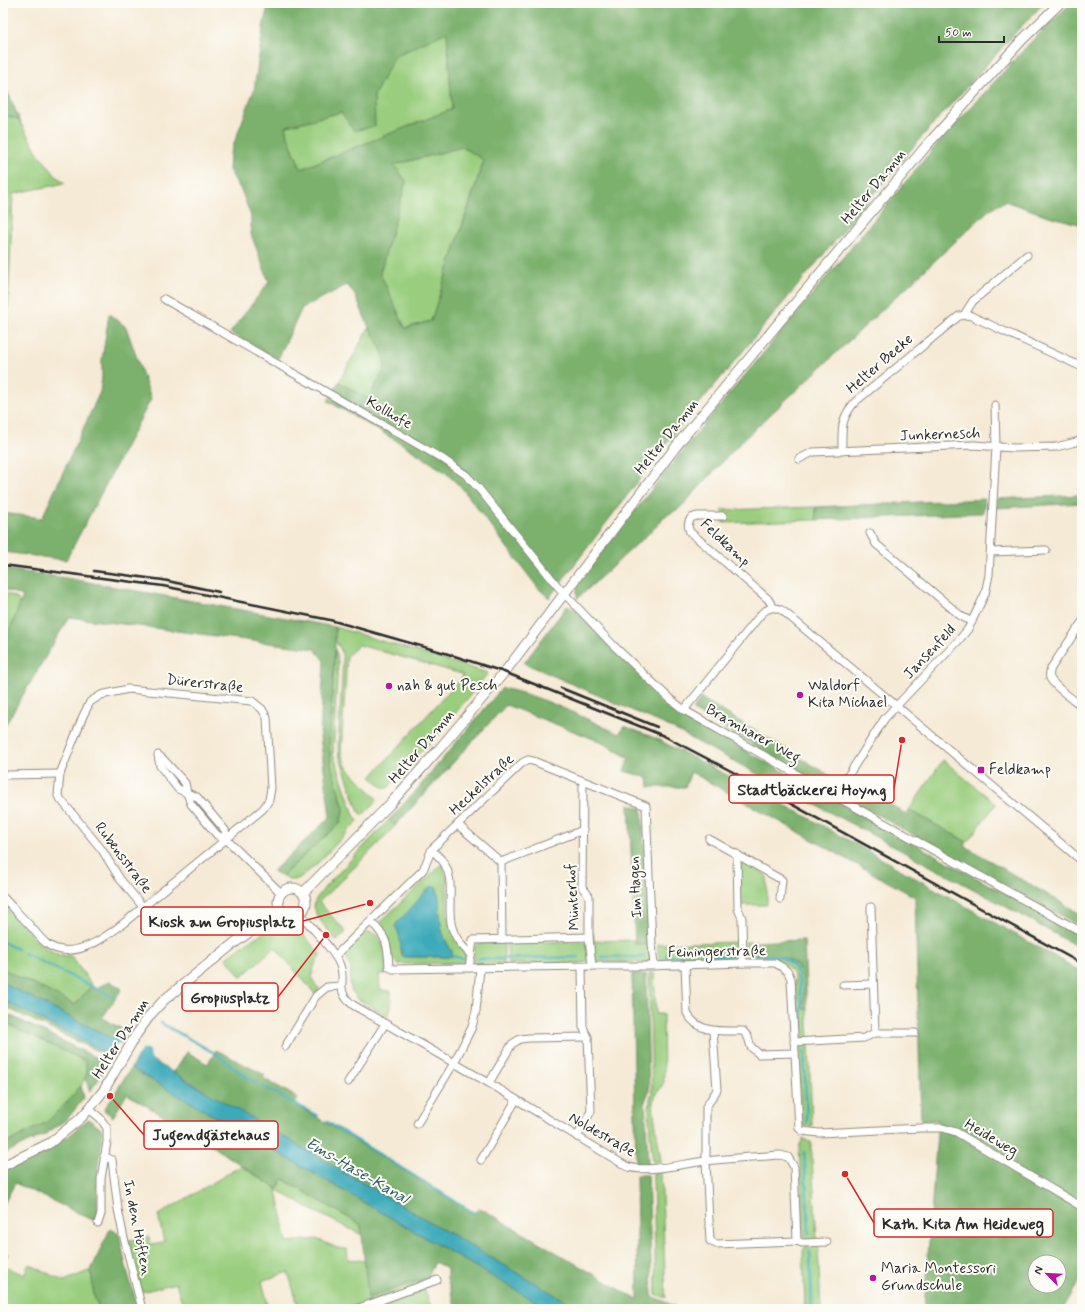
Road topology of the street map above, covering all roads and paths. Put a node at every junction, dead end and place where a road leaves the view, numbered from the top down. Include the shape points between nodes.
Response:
1 (1060, 3) edge
2 (1027, 255) dead end
3 (164, 299) dead end
4 (964, 315) junction
5 (1082, 368) edge
6 (995, 405) dead end
7 (1082, 440) edge
8 (996, 447) junction
9 (842, 451) junction
10 (798, 459) dead end
11 (723, 516) dead end
12 (870, 533) dead end
13 (1046, 550) dead end
14 (991, 552) junction
15 (564, 593) junction
16 (774, 607) junction
17 (972, 622) junction
18 (1082, 622) edge
19 (90, 702) joint
20 (896, 706) junction
21 (1082, 706) edge
22 (684, 710) junction
23 (3, 774) edge
24 (60, 774) junction
25 (583, 782) junction
26 (187, 793) junction
27 (835, 796) junction
28 (646, 806) joint
29 (458, 825) junction
30 (583, 830) junction
31 (709, 839) dead end
32 (227, 840) junction
33 (432, 849) junction
34 (737, 854) junction
35 (1082, 861) edge
36 (501, 862) junction
37 (282, 893) junction
38 (303, 893) junction
39 (3, 898) edge
40 (780, 899) dead end
41 (871, 906) dead end
42 (143, 907) junction
43 (281, 909) junction
44 (300, 913) junction
45 (371, 922) junction
46 (1082, 932) edge
47 (588, 937) junction
48 (502, 939) junction
49 (471, 955) junction
50 (335, 956) junction
51 (743, 963) junction
52 (685, 965) junction
53 (582, 966) junction
54 (592, 966) junction
55 (654, 966) junction
56 (470, 968) junction
57 (480, 968) junction
58 (874, 984) junction
59 (341, 986) junction
60 (843, 986) dead end
61 (385, 1024) junction
62 (713, 1031) junction
63 (875, 1033) junction
64 (915, 1033) dead end
65 (588, 1037) junction
66 (794, 1042) junction
67 (285, 1047) dead end
68 (795, 1053) junction
69 (454, 1063) junction
70 (348, 1082) dead end
71 (488, 1083) junction
72 (516, 1100) junction
73 (89, 1109) junction
74 (417, 1124) dead end
75 (804, 1132) joint
76 (577, 1136) junction
77 (104, 1156) junction
78 (481, 1160) dead end
79 (706, 1161) junction
80 (3, 1166) edge
81 (1082, 1207) edge
82 (98, 1222) dead end
83 (797, 1241) junction
84 (827, 1242) dead end
85 (437, 1280) dead end
86 (142, 1309) edge
87 (356, 1309) edge

1 - 15 street, Helter Damm via 1022,40 927,145 681,440
2 - 4 street, Helter Beeke via 973,301
3 - 15 street, Kollhofe via 443,459 466,475
4 - 5 street via 969,315
4 - 9 street, Helter Beeke via 953,319 853,404 844,419
6 - 8 street, Jansenfeld
7 - 8 street, Junkernesch via 1056,446
8 - 9 street, Junkernesch via 974,445
8 - 14 street, Jansenfeld
9 - 10 street, Junkernesch via 813,452
11 - 16 street, Feldkamp via 696,516 691,518 688,527 690,532
12 - 17 street, Jansenfeld via 876,544 961,616
13 - 14 street
14 - 17 street, Jansenfeld via 985,594
15 - 22 street, Bramharer Weg via 613,645
15 - 38 street, Helter Damm via 507,669 440,748 374,821
16 - 20 street, Feldkamp via 783,611
16 - 22 street via 762,613
17 - 20 street, Jansenfeld via 960,640
18 - 21 street via 1051,668 1050,678
19 - 24 street, Rubensstraße
19 - 32 street, Dürerstraße via 101,695 128,689 252,701 262,709 267,718 271,788 269,800 263,809
20 - 27 street, Jansenfeld via 885,718
20 - 35 street, Feldkamp
22 - 27 street, Bramharer Weg
23 - 24 street
24 - 42 street, Rubensstraße via 58,796 102,850 120,879
25 - 28 street, Heckelstraße
25 - 29 street, Heckelstraße via 528,760
25 - 30 street, Münterhof
26 - 26 street via 185,783 158,755 160,766 178,788
26 - 32 street via 191,804 217,835
27 - 46 street, Bramharer Weg
28 - 55 street, Im Hagen
29 - 33 street, Heckelstraße
29 - 36 street
30 - 36 street
30 - 47 street, Münterhof via 582,887 588,896
31 - 34 street
32 - 37 street
32 - 42 street, Rubensstraße
33 - 45 street via 423,870
33 - 49 street via 444,863 449,876 450,916 456,938
34 - 40 street via 782,880
34 - 51 street via 738,909 742,918
36 - 48 street
37 - 38 street via 291,888
37 - 43 street via 278,902
38 - 44 street via 306,903
39 - 42 street via 46,944 67,951 87,947 121,926
41 - 58 street
43 - 44 street via 289,915
43 - 73 street, Helter Damm via 227,948 164,1000 136,1035 104,1090
44 - 50 street
45 - 50 street
45 - 56 street, Feiningerstraße via 385,938 390,967 393,969
47 - 48 street, Münterhof
47 - 54 street, Münterhof
48 - 49 street, Münterhof via 473,940
49 - 56 street
50 - 59 street via 341,968
51 - 52 street, Feiningerstraße
51 - 66 street, Feiningerstraße via 775,963 788,972 791,979
52 - 55 street, Feiningerstraße
52 - 62 street via 687,1013 700,1028
53 - 54 street, Feiningerstraße
53 - 57 street, Feiningerstraße
53 - 65 street via 583,1027
54 - 55 street, Feiningerstraße
56 - 57 street, Feiningerstraße
57 - 69 street via 472,1027
58 - 60 street
58 - 63 street
59 - 61 street, Noldestraße via 342,993 348,1000
59 - 67 street via 328,987 316,996
61 - 69 street, Noldestraße
61 - 70 street
62 - 68 street via 743,1031 751,1047 759,1054
62 - 79 street via 717,1090 706,1107
63 - 64 street
63 - 66 street via 864,1038
65 - 71 street via 520,1039 512,1044
65 - 76 street via 591,1111
66 - 68 street, Feiningerstraße
68 - 75 street, Feiningerstraße via 798,1128
69 - 71 street, Noldestraße
69 - 74 street
71 - 72 street, Noldestraße
72 - 76 street, Noldestraße
72 - 78 street
73 - 77 street, In den Höften via 107,1128
73 - 80 street, Helter Damm via 50,1143
75 - 81 street, Heideweg via 943,1128 973,1141
76 - 79 street, Noldestraße via 626,1166 636,1169
77 - 82 street, In den Höften via 101,1214
77 - 86 street, In den Höften via 112,1160 118,1210
79 - 83 street via 710,1240 716,1244
79 - 83 street, Noldestraße via 780,1155 788,1157 794,1167
83 - 84 street
85 - 87 street

